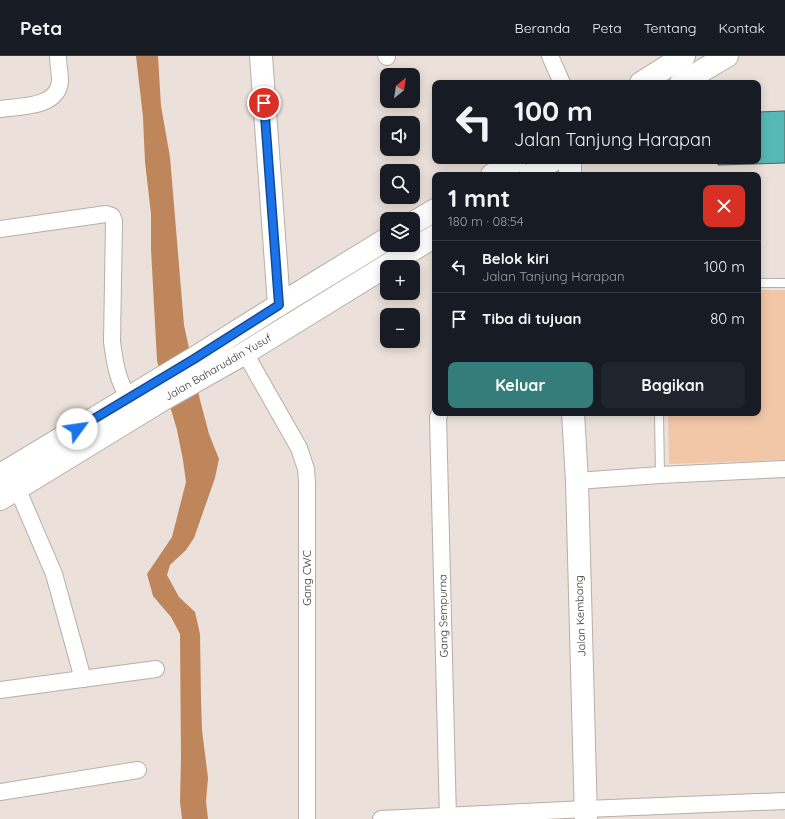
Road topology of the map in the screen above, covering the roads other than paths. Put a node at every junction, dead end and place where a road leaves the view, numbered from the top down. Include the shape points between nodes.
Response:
1 (58, 56) edge
2 (261, 56) edge
3 (550, 56) edge
4 (684, 56) edge
5 (727, 56) edge
6 (561, 80) edge
7 (646, 80) edge
8 (687, 80) edge
9 (0, 109) edge
10 (510, 164) edge
11 (547, 164) edge
12 (497, 172) edge
13 (535, 172) edge
14 (432, 212) edge
15 (420, 219) edge
16 (0, 229) edge
17 (432, 238) edge
18 (380, 243) edge
19 (761, 283) edge
20 (785, 283) edge
21 (279, 305) junction
22 (245, 353) junction
23 (195, 369) junction
24 (158, 391) junction
25 (129, 398) junction
26 (440, 416) edge
27 (573, 416) edge
28 (659, 416) edge
29 (785, 469) edge
30 (0, 475) edge
31 (660, 475) junction
32 (576, 481) junction
33 (9, 493) edge
34 (156, 669) dead end
35 (83, 679) junction
36 (0, 690) edge
37 (138, 770) dead end
38 (0, 792) edge
39 (785, 801) edge
40 (586, 814) edge
41 (448, 818) edge
42 (307, 819) edge
43 (381, 819) edge

1 - 9 street via 60,82 51,99 38,104
2 - 21 main road
3 - 6 street
4 - 7 main road
5 - 8 main road
10 - 12 main road
11 - 13 main road
14 - 15 main road
16 - 25 street via 106,214 112,216 112,342 121,385
17 - 22 main road, Jalan Baharuddin Yusuf
18 - 21 main road, Jalan Baharuddin Yusuf
19 - 20 lane
21 - 23 main road, Jalan Baharuddin Yusuf
22 - 23 main road, Jalan Baharuddin Yusuf
22 - 42 street, Gang CWC via 299,448 306,469
23 - 24 main road, Jalan Baharuddin Yusuf
24 - 25 main road, Jalan Baharuddin Yusuf
24 - 33 main road, Jalan Baharuddin Yusuf
25 - 30 main road, Jalan Baharuddin Yusuf
26 - 41 street, Gang Sempurna
27 - 32 main road, Jalan Kembang
28 - 31 lane
29 - 31 street
31 - 32 street
32 - 40 main road, Jalan Kembang
33 - 35 street via 54,574
34 - 35 street
35 - 36 street
37 - 38 street
39 - 40 street
40 - 41 street
41 - 43 street

